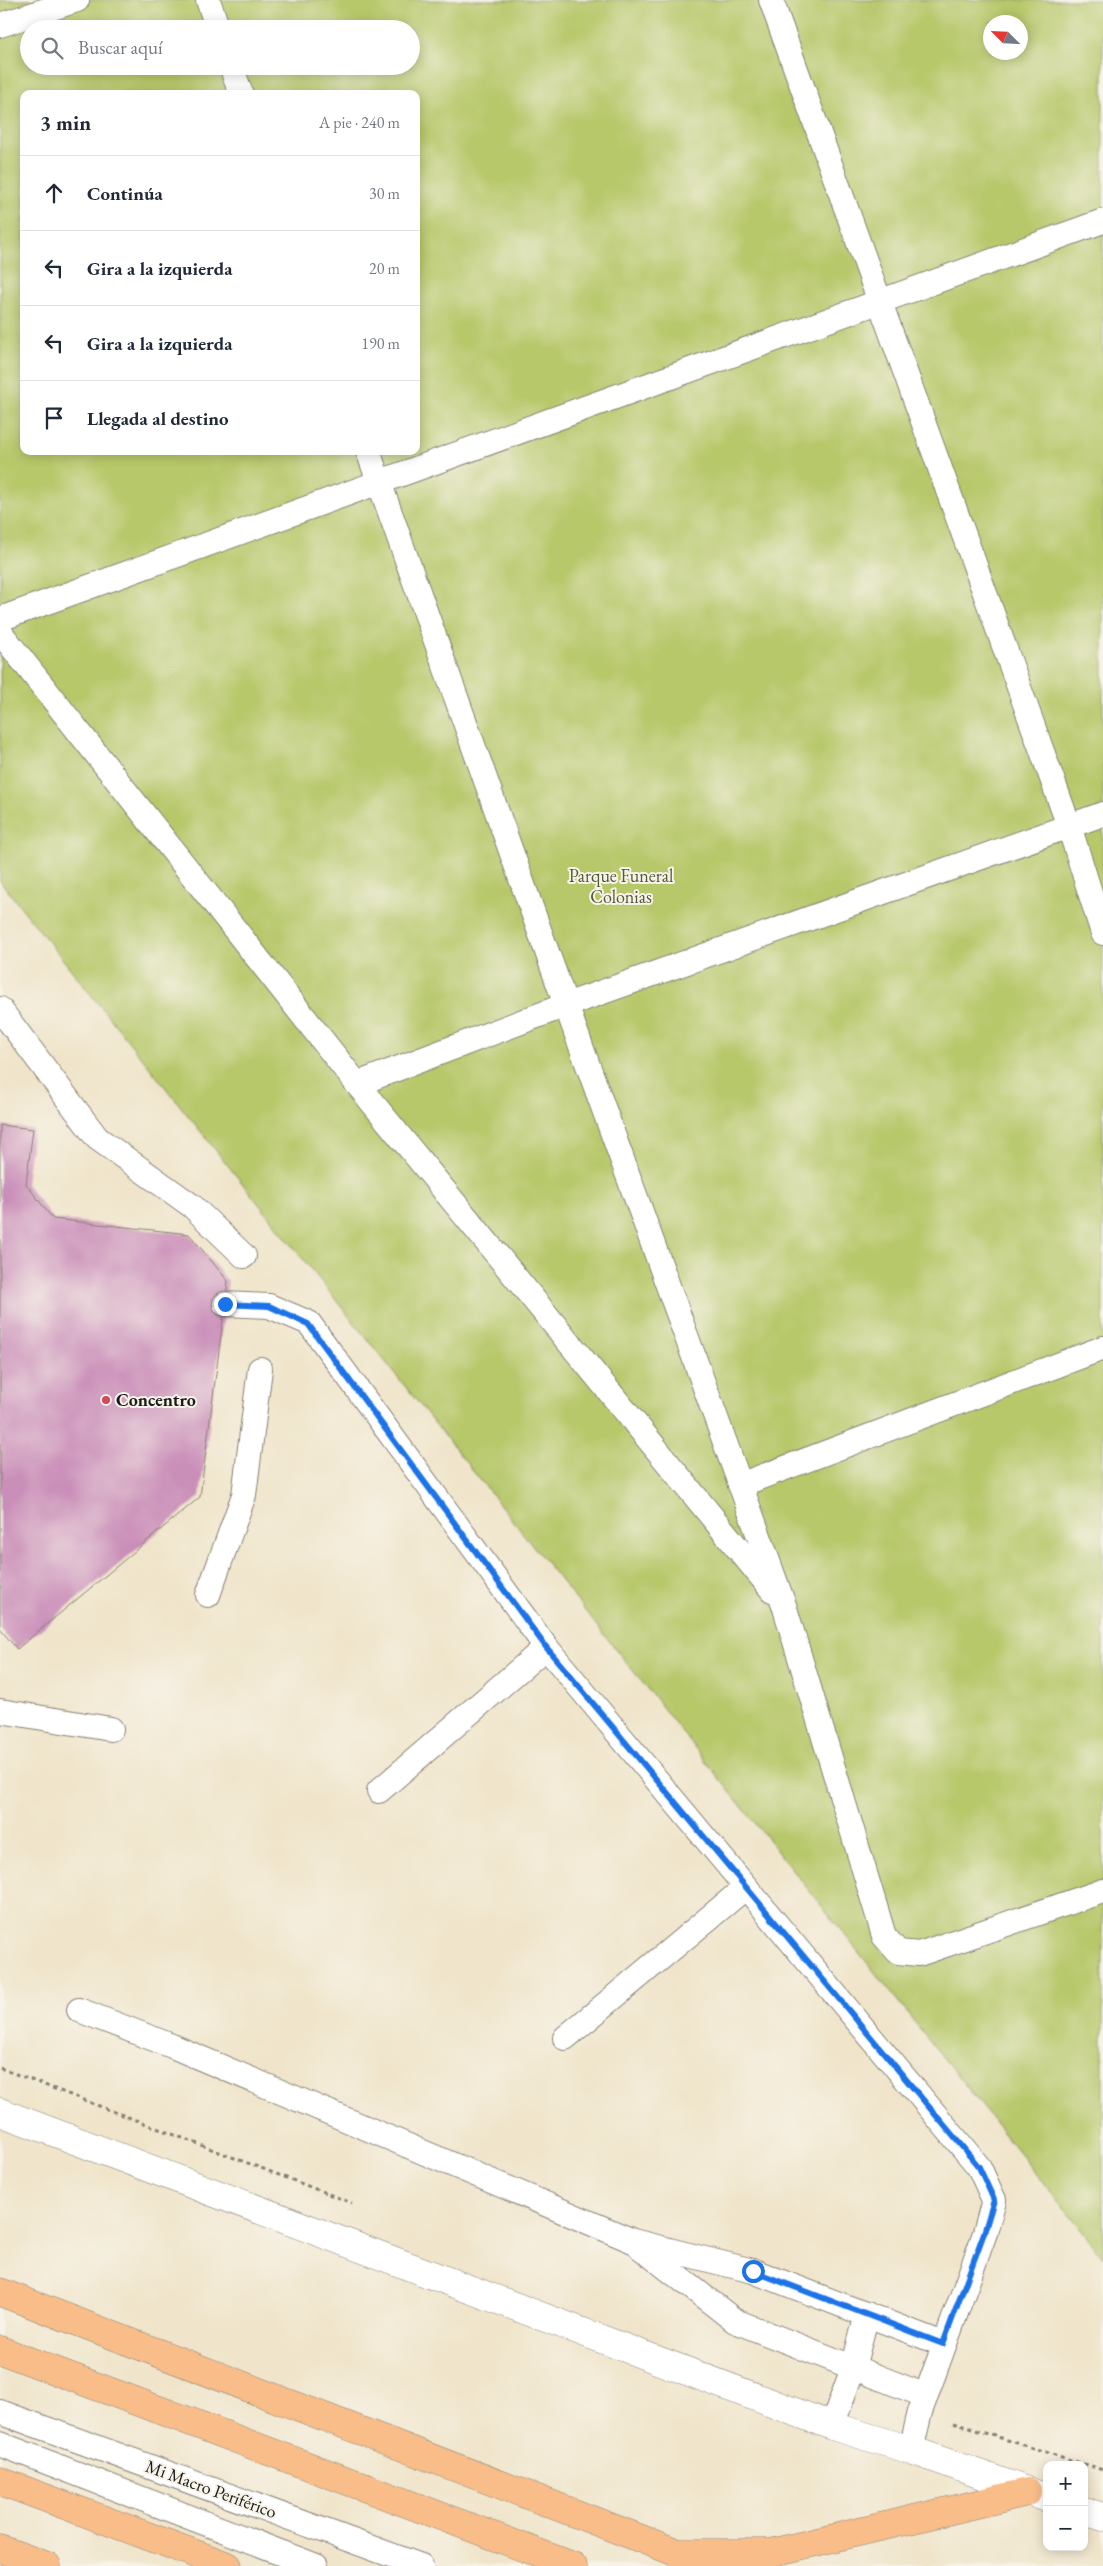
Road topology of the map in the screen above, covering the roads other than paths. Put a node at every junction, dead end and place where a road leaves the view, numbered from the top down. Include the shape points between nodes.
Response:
1 (77, 0) edge
2 (208, 0) edge
3 (771, 0) edge
4 (215, 20) edge
5 (0, 25) edge
6 (234, 75) edge
7 (240, 90) edge
8 (1103, 221) edge
9 (880, 301) junction
10 (369, 455) edge
11 (379, 482) junction
12 (0, 619) edge
13 (0, 632) edge
14 (1103, 814) edge
15 (1069, 826) junction
16 (1103, 933) edge
17 (566, 1005) junction
18 (0, 1009) edge
19 (357, 1084) junction
20 (244, 1256) dead end
21 (225, 1304) dead end
22 (1103, 1348) edge
23 (260, 1369) dead end
24 (740, 1485) junction
25 (208, 1595) dead end
26 (784, 1605) junction
27 (546, 1647) junction
28 (0, 1712) edge
29 (111, 1729) dead end
30 (378, 1791) dead end
31 (746, 1887) junction
32 (1103, 1891) edge
33 (79, 2010) dead end
34 (565, 2038) dead end
35 (0, 2112) edge
36 (633, 2241) junction
37 (0, 2292) edge
38 (867, 2314) junction
39 (943, 2344) junction
40 (0, 2350) edge
41 (853, 2368) junction
42 (923, 2404) junction
43 (0, 2412) edge
44 (832, 2426) junction
45 (0, 2444) edge
46 (911, 2450) junction
47 (0, 2481) edge
48 (1037, 2495) edge
49 (1088, 2512) edge
50 (1103, 2517) edge
51 (0, 2549) edge
52 (47, 2566) edge
53 (228, 2566) edge
54 (316, 2566) edge
55 (422, 2566) edge
56 (573, 2566) edge

1 - 5 lane
2 - 4 lane
3 - 9 lane
6 - 7 lane
8 - 9 lane
9 - 11 lane
9 - 15 lane
10 - 11 lane
11 - 12 lane
11 - 17 lane
13 - 19 lane
14 - 15 lane
15 - 16 lane
15 - 17 lane
17 - 19 lane
17 - 24 lane
18 - 20 lane via 97,1138 192,1206
19 - 26 lane
21 - 27 lane via 269,1306 308,1324
22 - 24 lane
23 - 25 lane via 244,1495
24 - 26 lane
26 - 32 lane via 884,1936 898,1952 918,1954
27 - 30 lane
27 - 31 lane
28 - 29 lane
31 - 34 lane
31 - 39 lane via 979,2167 994,2200
33 - 36 lane via 172,2046
35 - 44 street
36 - 38 lane via 753,2271
36 - 41 lane via 735,2321
37 - 48 highway via 678,2552 770,2553
38 - 39 lane
38 - 41 lane
39 - 42 lane
40 - 56 highway
41 - 42 lane
41 - 44 lane
42 - 46 lane
43 - 55 lane, Mi Macro Periférico
44 - 46 street
45 - 54 lane, Mi Macro Periférico
46 - 48 street
47 - 53 highway
49 - 50 street
51 - 52 highway

